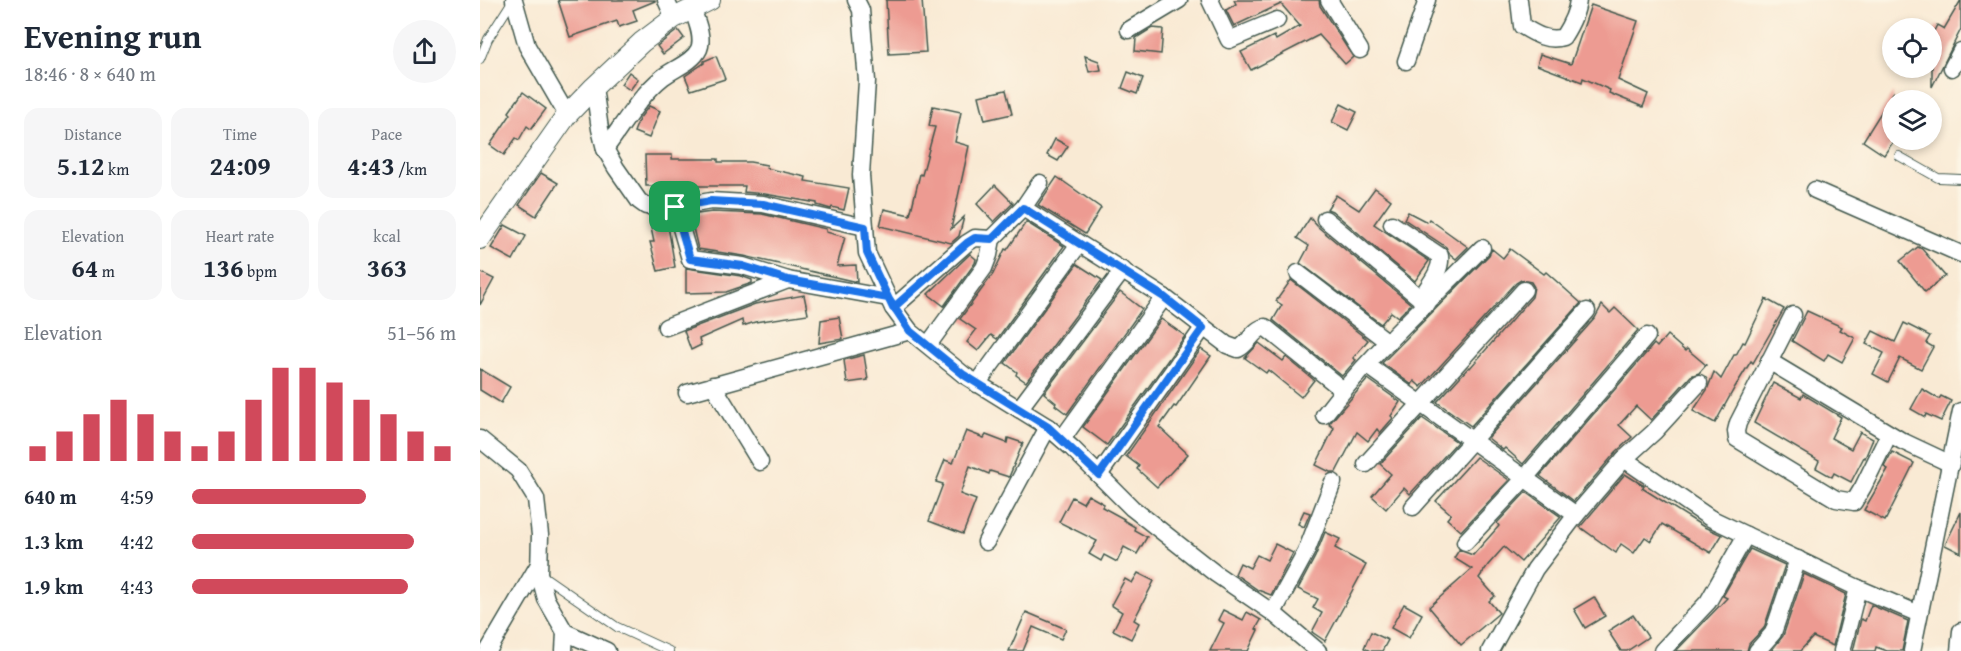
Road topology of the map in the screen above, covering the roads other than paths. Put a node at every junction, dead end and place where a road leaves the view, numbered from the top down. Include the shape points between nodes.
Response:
1 (514, 0) edge
2 (856, 0) edge
3 (1179, 0) edge
4 (1210, 0) edge
5 (1329, 0) edge
6 (1427, 0) edge
7 (1519, 0) edge
8 (1578, 0) edge
9 (701, 4) edge
10 (670, 9) edge
11 (1277, 20) dead end
12 (1129, 30) dead end
13 (1360, 50) dead end
14 (1961, 51) edge
15 (480, 59) edge
16 (1406, 61) dead end
17 (1952, 68) dead end
18 (594, 87) junction
19 (567, 116) junction
20 (605, 149) junction
21 (1899, 156) dead end
22 (1961, 179) edge
23 (1040, 183) dead end
24 (1815, 190) dead end
25 (675, 207) junction
26 (1023, 208) junction
27 (1325, 219) dead end
28 (1392, 224) dead end
29 (865, 227) junction
30 (480, 239) edge
31 (992, 239) junction
32 (1079, 244) junction
33 (1482, 248) dead end
34 (1961, 254) edge
35 (1123, 270) junction
36 (1298, 273) dead end
37 (788, 280) junction
38 (1524, 290) dead end
39 (1164, 297) junction
40 (1424, 301) junction
41 (891, 303) junction
42 (1587, 311) dead end
43 (1793, 315) dead end
44 (666, 327) dead end
45 (1203, 328) junction
46 (910, 331) junction
47 (1647, 336) dead end
48 (1388, 342) junction
49 (928, 345) junction
50 (1769, 361) junction
51 (1367, 365) junction
52 (1699, 383) dead end
53 (977, 384) junction
54 (713, 385) junction
55 (1343, 390) junction
56 (687, 393) dead end
57 (1420, 403) junction
58 (1019, 409) junction
59 (1324, 415) dead end
60 (1960, 422) edge
61 (1048, 427) junction
62 (1889, 434) junction
63 (480, 439) edge
64 (1062, 439) junction
65 (1473, 441) junction
66 (1624, 459) junction
67 (760, 462) dead end
68 (1366, 464) dead end
69 (1951, 464) junction
70 (1099, 475) junction
71 (1524, 479) junction
72 (1333, 482) dead end
73 (1413, 507) dead end
74 (1576, 515) junction
75 (1746, 535) junction
76 (986, 542) dead end
77 (1465, 542) dead end
78 (1798, 559) junction
79 (539, 569) junction
80 (1858, 588) junction
81 (1273, 613) junction
82 (1919, 614) junction
83 (1961, 631) edge
84 (565, 632) junction
85 (488, 651) edge
86 (564, 651) edge
87 (607, 651) edge
88 (669, 651) edge
89 (1318, 651) edge
90 (1490, 651) edge
91 (1662, 651) edge
92 (1757, 651) edge
93 (1842, 651) edge
94 (1912, 651) edge
95 (1959, 651) edge

1 - 15 lane via 488,39
1 - 19 street via 527,45
2 - 29 street via 861,10 867,81 861,175
3 - 12 street
4 - 11 street via 1229,40
5 - 13 street
6 - 16 street
7 - 8 street via 1522,26 1554,40 1563,37 1569,28
9 - 10 street
9 - 20 street via 700,47 694,57 661,78
10 - 18 street
14 - 17 street
18 - 19 street
18 - 20 street
19 - 30 street
20 - 25 street via 639,201 646,206
21 - 22 lane via 1938,178
23 - 26 street
24 - 34 street
25 - 29 street via 711,201 763,204
25 - 37 street via 690,259 743,266
26 - 31 street
26 - 32 street
27 - 40 street
28 - 40 street via 1440,256 1441,263
29 - 41 street via 867,253
31 - 41 street via 975,238 967,243
31 - 49 street via 984,268
32 - 35 street
32 - 53 street
33 - 40 street
35 - 39 street
35 - 58 street
36 - 48 street
37 - 41 street
37 - 44 street
38 - 57 street
39 - 45 street
39 - 64 street
40 - 48 street
41 - 46 street
42 - 65 street
43 - 50 street
45 - 55 street via 1238,349 1259,328 1265,327
45 - 70 street
46 - 49 street
46 - 54 street
47 - 71 street
48 - 51 street
49 - 53 street
50 - 62 street
50 - 62 street via 1736,431 1737,439 1836,499 1854,501
51 - 55 street
51 - 57 street
52 - 66 street
53 - 58 street
54 - 56 street
54 - 67 street
55 - 59 street
57 - 65 street
57 - 68 street
58 - 61 street
60 - 69 street
61 - 64 street
61 - 76 street
62 - 69 street
63 - 79 street via 518,470 536,499
64 - 70 street
65 - 71 street
65 - 73 street
66 - 74 street
66 - 75 street via 1710,518
69 - 82 street
70 - 81 street via 1182,549
71 - 74 street
71 - 77 street
72 - 81 street via 1306,552
74 - 90 street via 1535,569
75 - 78 street
75 - 91 street via 1708,602
78 - 80 street
78 - 92 street via 1773,633
79 - 84 street via 546,599
79 - 85 street
79 - 88 lane via 617,627
80 - 82 street
80 - 93 street
81 - 89 street
82 - 94 street
83 - 95 street
84 - 86 street
84 - 87 street

